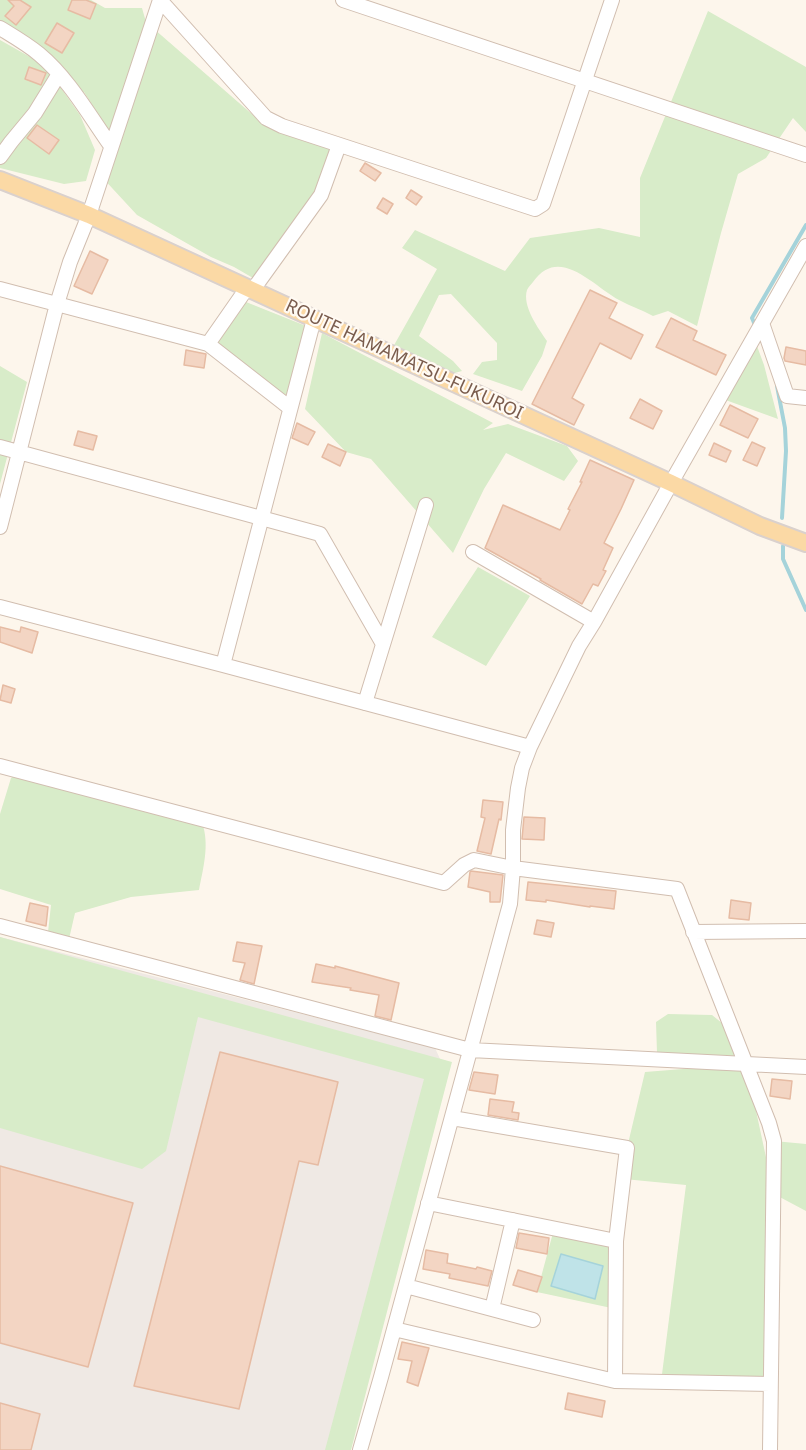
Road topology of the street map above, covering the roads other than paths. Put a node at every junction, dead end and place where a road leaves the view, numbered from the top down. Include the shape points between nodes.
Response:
1 (160, 0) edge
2 (343, 0) edge
3 (612, 0) edge
4 (0, 28) edge
5 (59, 75) junction
6 (584, 81) junction
7 (339, 145) junction
8 (111, 146) junction
9 (806, 155) edge
10 (0, 157) edge
11 (0, 180) edge
12 (89, 215) junction
13 (806, 246) edge
14 (0, 289) edge
15 (249, 289) junction
16 (57, 304) junction
17 (314, 319) junction
18 (762, 323) junction
19 (208, 344) junction
20 (806, 398) edge
21 (290, 408) junction
22 (0, 447) edge
23 (20, 452) junction
24 (671, 483) junction
25 (426, 506) dead end
26 (261, 519) junction
27 (0, 528) edge
28 (806, 543) edge
29 (473, 552) dead end
30 (0, 607) edge
31 (594, 622) junction
32 (383, 644) junction
33 (223, 665) junction
34 (365, 703) junction
35 (530, 747) junction
36 (0, 766) edge
37 (513, 868) junction
38 (0, 926) edge
39 (806, 931) edge
40 (693, 932) junction
41 (470, 1050) junction
42 (746, 1064) junction
43 (806, 1067) edge
44 (452, 1118) junction
45 (428, 1203) junction
46 (513, 1220) junction
47 (616, 1241) junction
48 (406, 1286) junction
49 (492, 1309) junction
50 (533, 1320) dead end
51 (394, 1329) junction
52 (615, 1381) junction
53 (770, 1384) junction
54 (360, 1450) edge
55 (770, 1450) edge

1 - 7 street via 266,118
1 - 8 street
2 - 6 street
3 - 6 street
4 - 5 street via 38,53
5 - 8 street
5 - 10 street via 35,114
6 - 7 street via 543,204 535,210
6 - 9 street
7 - 15 street via 321,195
8 - 12 street
11 - 12 main road, ROUTE HAMAMATSU-FUKUROI
12 - 15 main road, ROUTE HAMAMATSU-FUKUROI
12 - 16 street
13 - 18 street
14 - 16 street
15 - 17 main road, ROUTE HAMAMATSU-FUKUROI
15 - 19 street
16 - 19 street
16 - 23 street
17 - 21 street
17 - 24 main road, ROUTE HAMAMATSU-FUKUROI
18 - 20 street via 786,396
18 - 24 street
19 - 21 street
21 - 26 street
22 - 23 street
23 - 26 street
23 - 27 street
24 - 28 main road, ROUTE HAMAMATSU-FUKUROI via 760,526
24 - 31 street
25 - 32 street
26 - 32 street via 320,534
26 - 33 street
29 - 31 street
30 - 33 street
31 - 35 street
32 - 34 street
33 - 34 street
34 - 35 street
35 - 37 street via 518,788
36 - 37 street via 444,883 474,860
37 - 40 street via 677,889
37 - 41 street via 510,904
38 - 41 street
39 - 40 street
40 - 42 street
41 - 42 street
41 - 44 street
42 - 43 street
42 - 53 street via 774,1141
44 - 45 street
44 - 47 street via 627,1148
45 - 46 street
45 - 48 street
46 - 47 street
46 - 49 street
47 - 52 street
48 - 49 street
48 - 51 street
49 - 50 street
51 - 52 street
51 - 54 street
52 - 53 street
53 - 55 street

